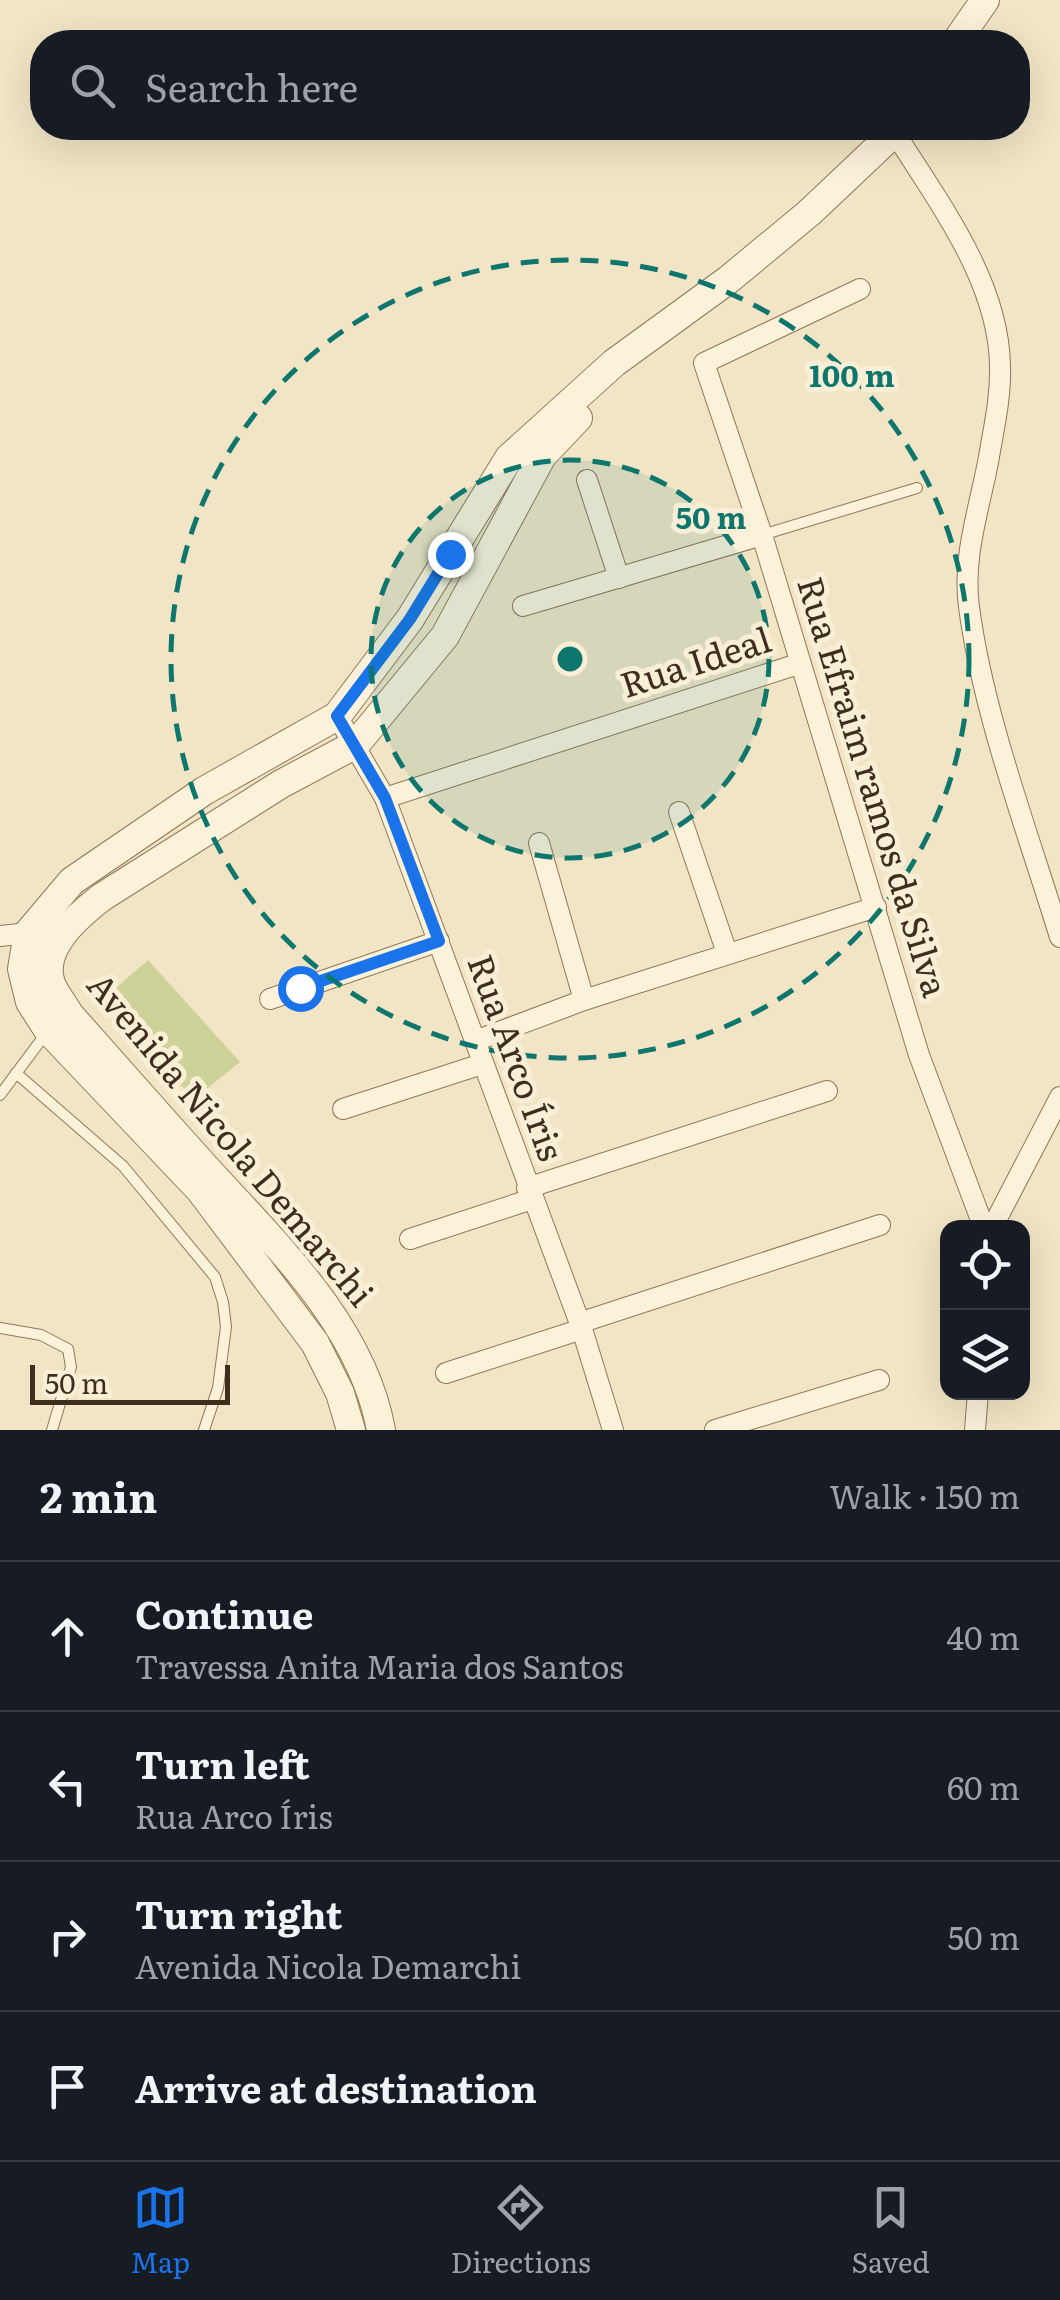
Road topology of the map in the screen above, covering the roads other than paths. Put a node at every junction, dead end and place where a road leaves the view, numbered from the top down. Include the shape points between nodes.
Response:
1 (985, 0) edge
2 (964, 30) edge
3 (886, 140) edge
4 (903, 140) edge
5 (860, 289) dead end
6 (668, 324) junction
7 (587, 480) dead end
8 (917, 488) dead end
9 (762, 535) junction
10 (618, 578) junction
11 (522, 606) dead end
12 (798, 664) junction
13 (337, 716) junction
14 (356, 744) junction
15 (385, 798) junction
16 (679, 812) dead end
17 (539, 843) dead end
18 (1054, 896) edge
19 (876, 906) junction
20 (14, 934) edge
21 (58, 938) junction
22 (1060, 938) edge
23 (439, 941) junction
24 (727, 953) junction
25 (270, 999) dead end
26 (584, 1000) junction
27 (48, 1030) junction
28 (474, 1041) junction
29 (482, 1064) junction
30 (16, 1073) junction
31 (827, 1091) dead end
32 (0, 1095) edge
33 (1060, 1097) edge
34 (343, 1109) dead end
35 (530, 1194) junction
36 (981, 1220) edge
37 (996, 1220) edge
38 (880, 1225) dead end
39 (410, 1239) dead end
40 (580, 1326) junction
41 (0, 1328) edge
42 (446, 1373) dead end
43 (879, 1380) dead end
44 (977, 1400) edge
45 (52, 1430) edge
46 (204, 1430) edge
47 (351, 1430) edge
48 (381, 1430) edge
49 (613, 1430) edge
50 (714, 1430) edge
51 (975, 1430) edge

1 - 2 street
3 - 6 street via 809,213
4 - 18 street via 971,262 992,316 1000,365 997,414 969,547 968,604 982,678
5 - 9 street, Rua Efraim ramos da Silva via 704,362
6 - 13 street via 509,458 410,619
6 - 14 street via 542,456 445,636
7 - 10 street
8 - 9 lane
9 - 10 street
9 - 12 street, Rua Efraim ramos da Silva
10 - 11 street
12 - 15 street, Rua Ideal
12 - 19 street, Rua Efraim ramos da Silva
13 - 14 street, Rua Arco Íris
13 - 20 street via 204,791 72,881
14 - 15 street, Rua Arco Íris
14 - 21 street via 102,897
15 - 23 street, Rua Arco Íris
16 - 24 street
17 - 26 street
18 - 22 street
19 - 24 street
19 - 36 street, Rua Efraim ramos da Silva via 919,1055
20 - 21 street
20 - 27 street, Avenida Nicola Demarchi via 30,1002
21 - 48 street, Avenida Nicola Demarchi via 49,978 70,1014 292,1262 348,1340 376,1400
23 - 25 street
23 - 28 street, Rua Arco Íris
24 - 26 street
26 - 28 street
27 - 30 lane
27 - 47 street, Avenida Nicola Demarchi via 200,1190 315,1343
28 - 29 street, Rua Arco Íris
29 - 34 street
29 - 35 street, Rua Arco Íris
30 - 32 lane
30 - 46 lane via 123,1166 215,1277 226,1327
31 - 35 street
33 - 37 street
35 - 39 street
35 - 40 street, Rua Arco Íris
38 - 40 street
40 - 42 street
40 - 49 street, Rua Arco Íris
41 - 45 lane via 41,1335 68,1349 71,1367
43 - 50 street
44 - 51 street

